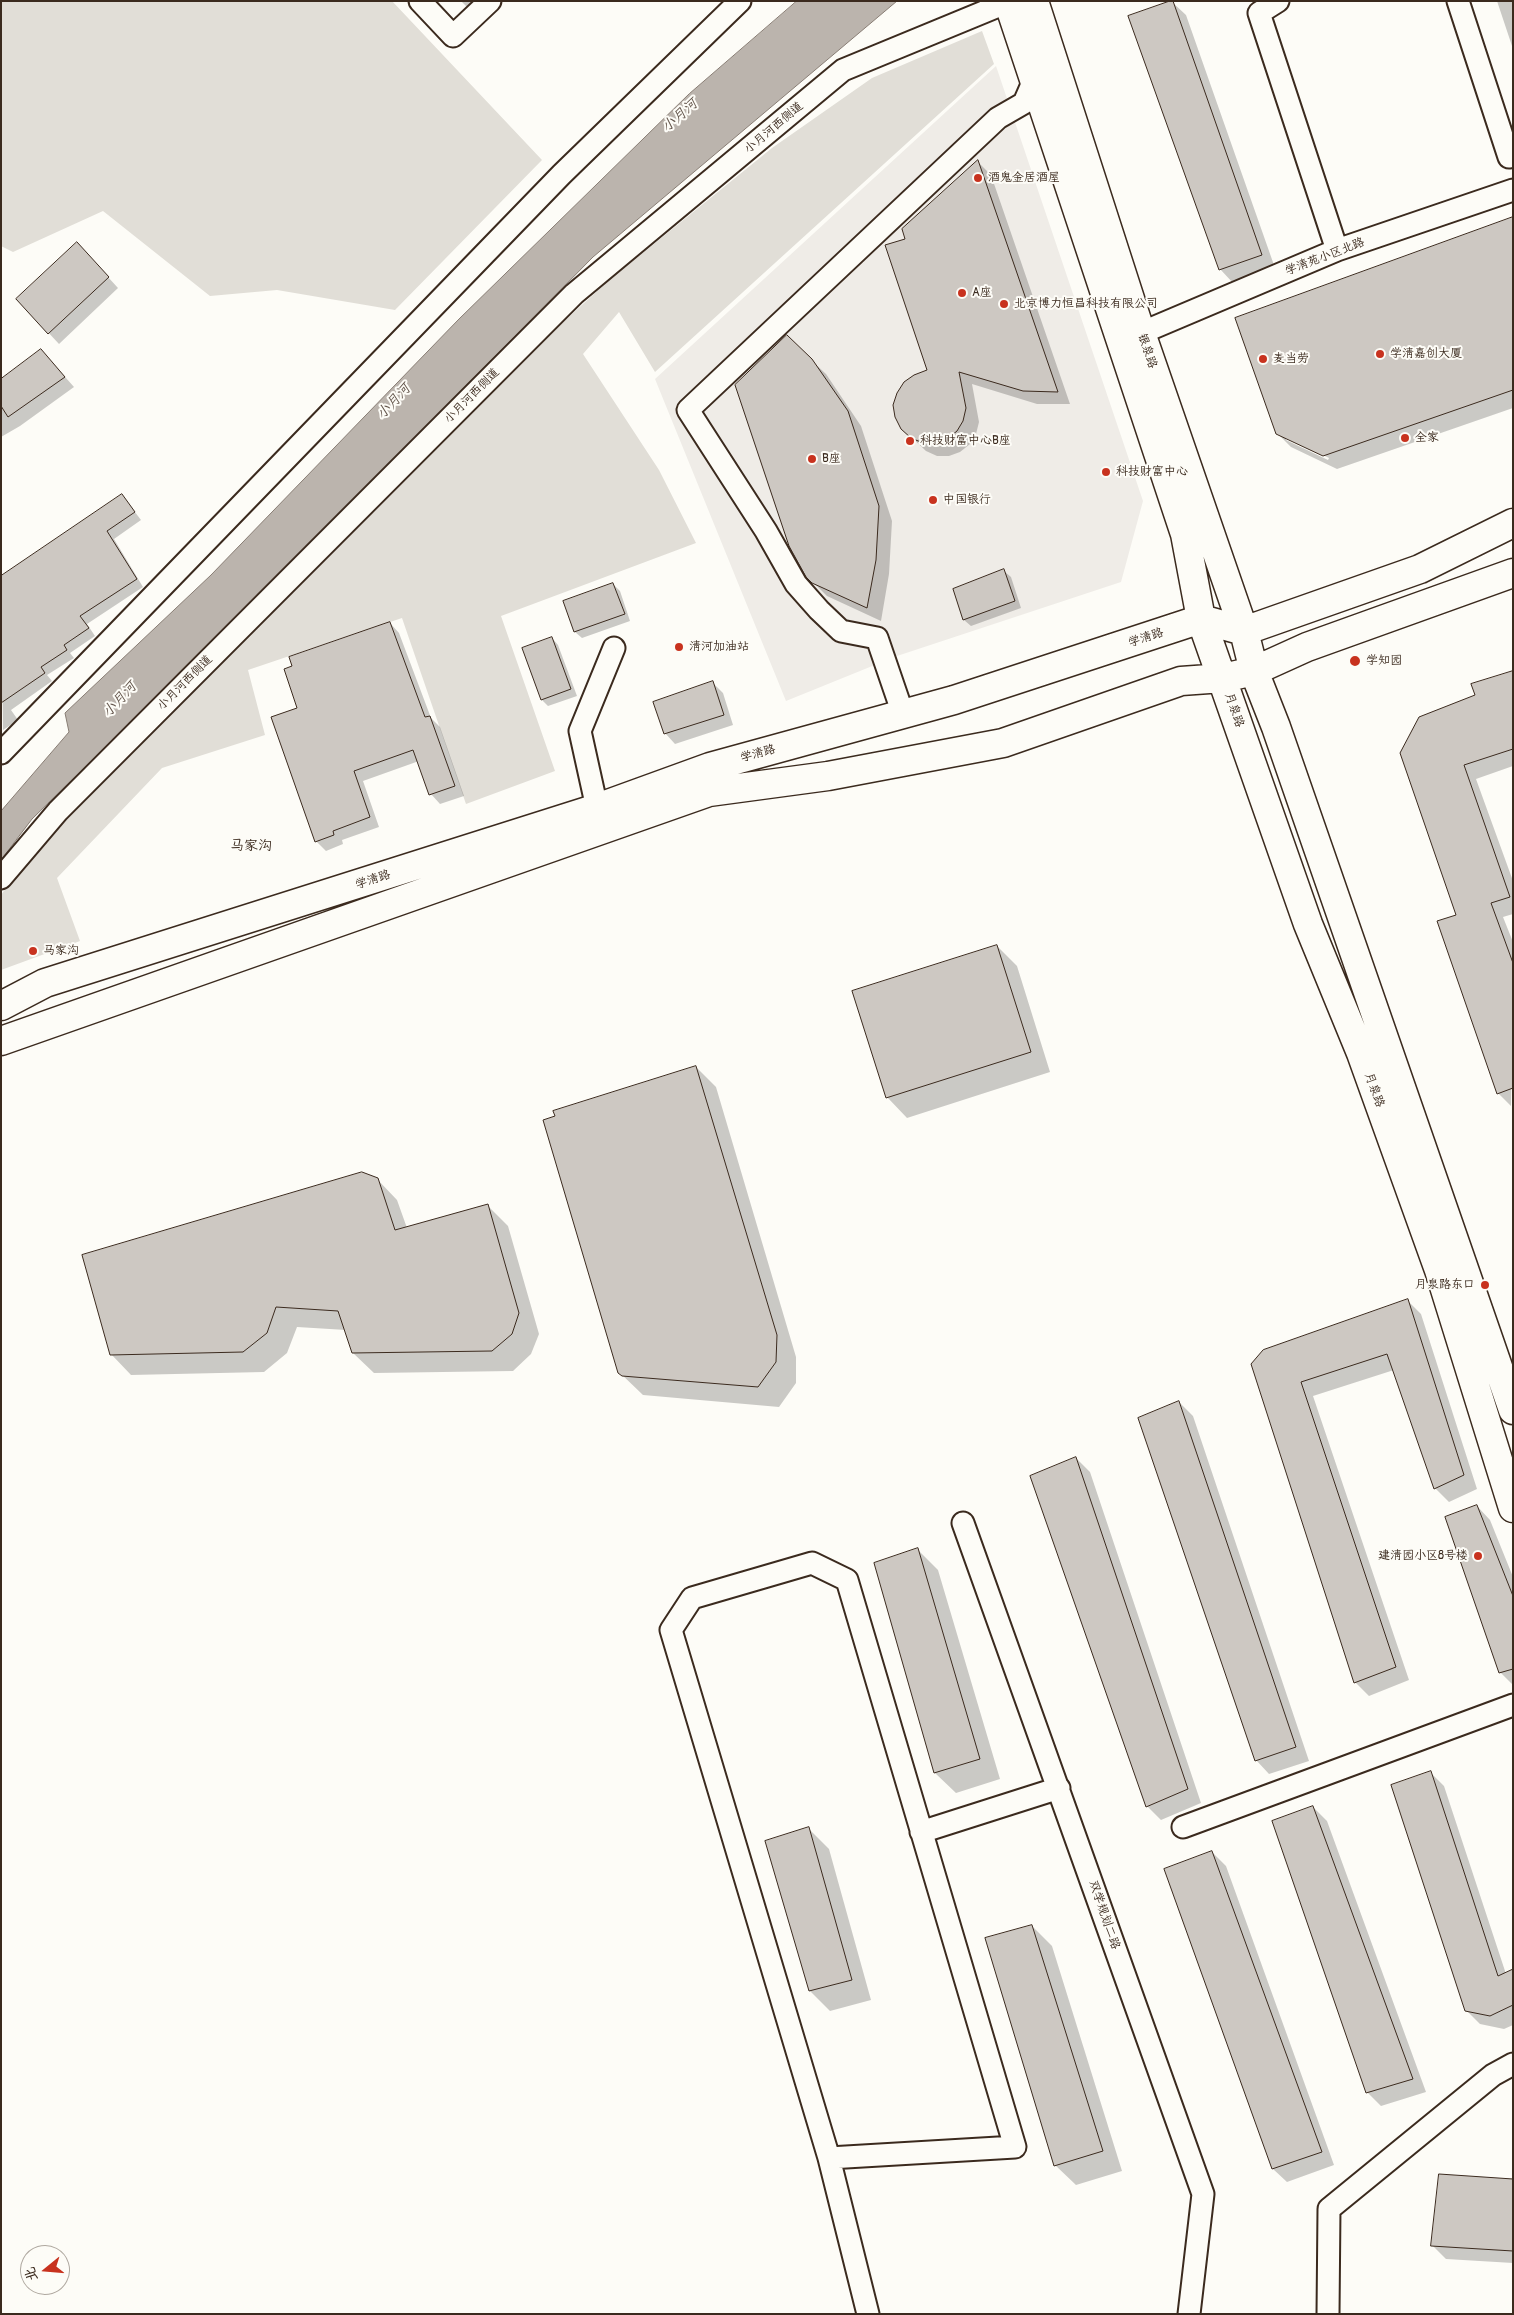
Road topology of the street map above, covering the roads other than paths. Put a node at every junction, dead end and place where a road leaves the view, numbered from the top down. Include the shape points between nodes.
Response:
1 (420, 1) edge
2 (490, 1) edge
3 (740, 1) edge
4 (1034, 1) edge
5 (1278, 1) edge
6 (1458, 1) edge
7 (1008, 2) edge
8 (1034, 80) junction
9 (1513, 156) edge
10 (1513, 190) edge
11 (1338, 250) junction
12 (1141, 333) junction
13 (1513, 523) edge
14 (1513, 573) edge
15 (1201, 620) junction
16 (1244, 631) junction
17 (614, 648) dead end
18 (1254, 670) junction
19 (1223, 678) junction
20 (903, 714) junction
21 (1, 753) edge
22 (597, 808) junction
23 (1, 878) edge
24 (1, 1006) edge
25 (1, 1041) edge
26 (1513, 1410) edge
27 (1513, 1508) edge
28 (963, 1523) dead end
29 (1513, 1705) edge
30 (1059, 1788) junction
31 (1183, 1827) dead end
32 (921, 1832) junction
33 (1513, 2064) edge
34 (829, 2158) junction
35 (868, 2314) edge
36 (1189, 2314) edge
37 (1328, 2314) edge

1 - 2 street via 452,36
3 - 21 street via 562,174
4 - 12 main road, 银泉路
5 - 11 street via 1259,13
6 - 9 street via 1510,157
7 - 8 main road, 银泉路
7 - 23 street, 小月河西侧道 via 844,70 574,294 58,810
8 - 15 main road, 银泉路 via 1185,534
8 - 20 street via 1024,103 998,118 688,410 796,584 841,631 878,638
10 - 11 street, 学清苑小区北路
11 - 12 street, 学清苑小区北路
12 - 16 main road, 银泉路
13 - 16 main road via 1420,568
14 - 18 main road via 1307,647
15 - 16 main road
15 - 19 main road, 银泉路
15 - 20 main road, 学清路
16 - 18 main road, 银泉路
17 - 22 street via 580,731
18 - 19 main road
18 - 26 main road
19 - 25 main road via 1181,681 1003,743 828,776 709,792
19 - 27 main road, 月泉路 via 1308,924 1361,1053 1439,1270
20 - 22 main road, 学清路 via 710,767
22 - 24 main road, 学清路 via 46,983
28 - 30 street, 双学规划二路
29 - 31 street
30 - 32 street
30 - 36 street, 双学规划二路 via 1203,2194
32 - 34 street via 1014,2147
32 - 34 street via 847,1580 812,1563 692,1598 671,1630
33 - 37 street via 1493,2075 1329,2209
34 - 35 street

